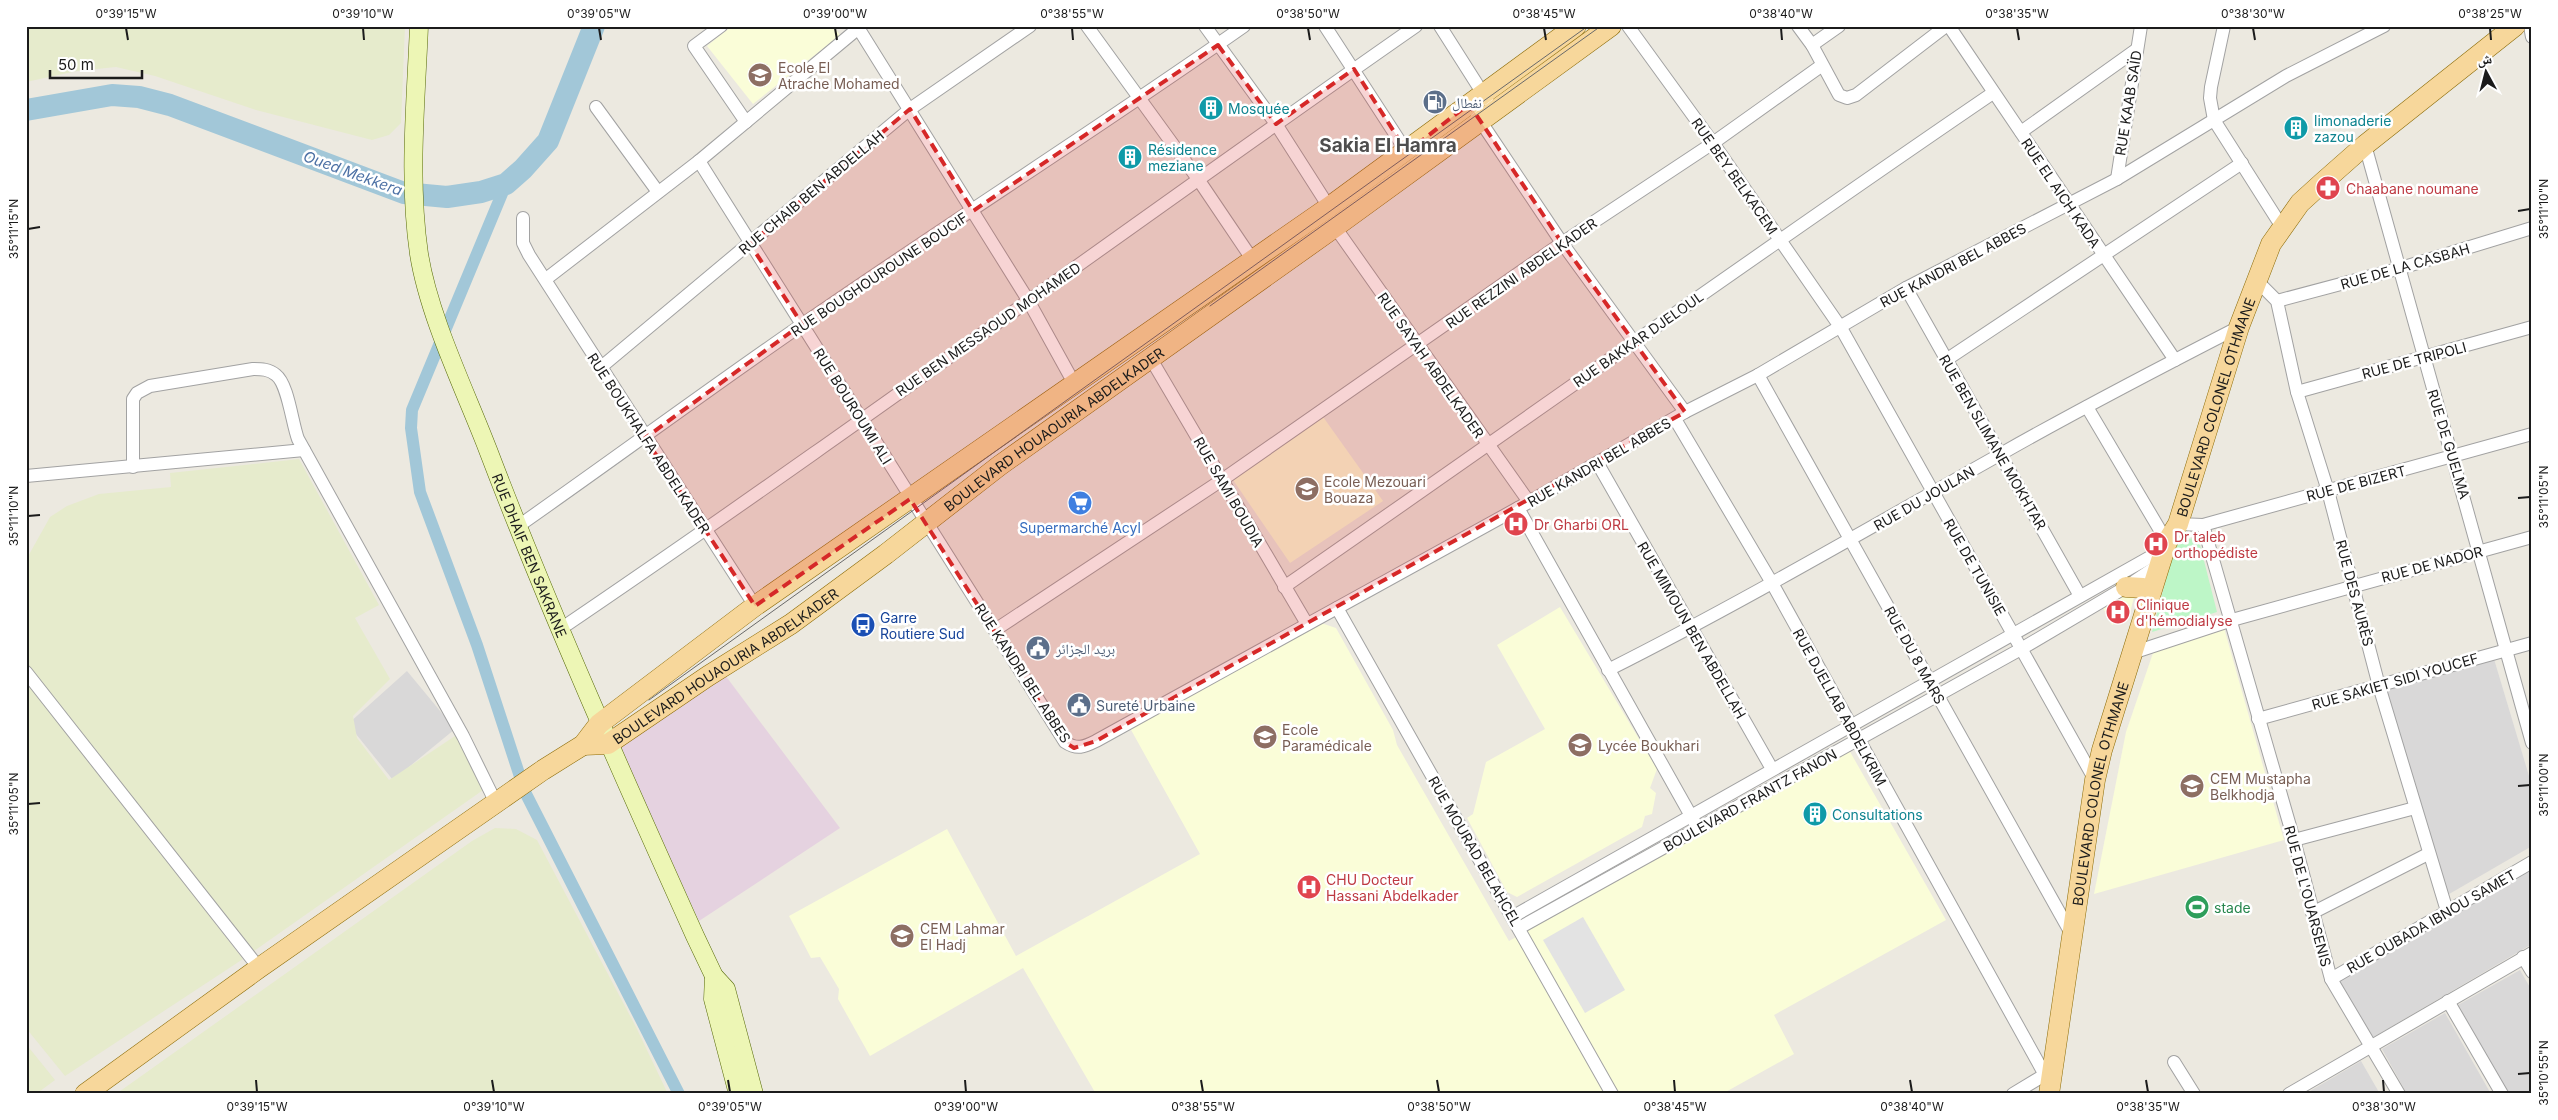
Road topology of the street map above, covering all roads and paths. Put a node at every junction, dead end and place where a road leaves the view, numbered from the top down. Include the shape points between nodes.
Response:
1 (419, 26) edge
2 (721, 26) edge
3 (1030, 26) edge
4 (1087, 26) edge
5 (1205, 26) edge
6 (1244, 26) edge
7 (1325, 26) edge
8 (1416, 26) edge
9 (1440, 26) edge
10 (1576, 26) edge
11 (1611, 26) edge
12 (1628, 26) edge
13 (1798, 26) edge
14 (1839, 26) edge
15 (1947, 26) edge
16 (2141, 26) edge
17 (2224, 26) edge
18 (2384, 26) edge
19 (2514, 26) edge
20 (2530, 26) edge
21 (859, 27) edge
22 (2532, 37) edge
23 (1218, 45) junction
24 (1812, 45) junction
25 (2136, 50) junction
26 (1821, 66) junction
27 (1354, 69) junction
28 (1993, 93) junction
29 (1139, 99) junction
30 (596, 106) dead end
31 (1482, 107) junction
32 (910, 109) junction
33 (2214, 120) junction
34 (746, 122) junction
35 (1276, 124) junction
36 (2021, 132) junction
37 (1713, 143) junction
38 (2365, 145) junction
39 (1406, 152) junction
40 (699, 161) junction
41 (2242, 163) junction
42 (1198, 179) junction
43 (2117, 179) junction
44 (658, 192) junction
45 (2070, 203) junction
46 (1329, 206) junction
47 (973, 211) junction
48 (523, 218) dead end
49 (1335, 227) junction
50 (2282, 227) junction
51 (2532, 228) edge
52 (1779, 239) junction
53 (1562, 243) junction
54 (750, 244) junction
55 (2103, 256) junction
56 (1252, 259) junction
57 (2401, 268) junction
58 (546, 278) junction
59 (2257, 281) junction
60 (1906, 288) junction
61 (1028, 300) junction
62 (2277, 301) junction
63 (802, 324) junction
64 (2239, 327) junction
65 (2532, 327) edge
66 (1841, 328) junction
67 (1632, 342) junction
68 (1417, 346) junction
69 (2423, 358) junction
70 (1151, 359) junction
71 (1946, 360) junction
72 (2174, 360) junction
73 (600, 368) junction
74 (1758, 375) junction
75 (1075, 385) junction
76 (2297, 392) junction
77 (2088, 407) junction
78 (1680, 416) junction
79 (861, 419) junction
80 (2532, 434) edge
81 (645, 438) junction
82 (1488, 446) junction
83 (304, 450) junction
84 (1999, 454) junction
85 (2454, 458) junction
86 (1598, 464) junction
87 (133, 467) junction
88 (26, 476) edge
89 (1222, 480) junction
90 (2328, 490) junction
91 (1933, 494) junction
92 (910, 499) junction
93 (1523, 505) junction
94 (926, 523) junction
95 (2178, 524) junction
96 (2203, 525) junction
97 (517, 526) junction
98 (705, 531) junction
99 (2532, 537) edge
100 (1852, 539) junction
101 (2165, 551) junction
102 (2480, 551) junction
103 (1772, 583) junction
104 (2353, 586) junction
105 (1284, 587) junction
106 (2126, 587) junction
107 (2080, 596) junction
108 (2149, 598) junction
109 (755, 606) junction
110 (1337, 608) junction
111 (2232, 620) junction
112 (1307, 624) junction
113 (1690, 628) junction
114 (559, 630) junction
115 (995, 630) junction
116 (2013, 634) junction
117 (2532, 643) edge
118 (2021, 649) junction
119 (2507, 650) junction
120 (2132, 652) junction
121 (1608, 670) junction
122 (26, 672) edge
123 (1928, 681) junction
124 (2379, 686) junction
125 (1936, 695) junction
126 (2258, 719) junction
127 (600, 724) junction
128 (1850, 726) junction
129 (1858, 740) junction
130 (608, 744) junction
131 (2532, 744) edge
132 (583, 745) junction
133 (1772, 769) junction
134 (2095, 780) junction
135 (1736, 790) junction
136 (504, 798) junction
137 (1744, 803) junction
138 (2415, 808) junction
139 (1691, 816) junction
140 (1698, 829) junction
141 (2294, 840) junction
142 (2428, 854) junction
143 (2532, 862) edge
144 (2447, 911) junction
145 (2312, 913) junction
146 (1516, 923) junction
147 (2072, 935) junction
148 (2528, 955) edge
149 (259, 968) junction
150 (2532, 972) edge
151 (714, 976) junction
152 (2331, 979) junction
153 (2448, 1001) junction
154 (2371, 1046) junction
155 (2174, 1062) dead end
156 (2049, 1079) edge
157 (2193, 1093) edge
158 (85, 1094) edge
159 (738, 1094) edge
160 (754, 1094) edge
161 (1612, 1094) edge
162 (2013, 1094) edge
163 (2289, 1094) edge
164 (2398, 1094) edge
165 (2502, 1094) edge

1 - 97 main road, RUE DHAIF BEN SAKRANE via 414,164 420,256 434,313
2 - 34 street via 694,46
3 - 32 street, RUE CHAIB BEN ABDELLAH
4 - 29 street
5 - 23 street
6 - 23 street, RUE BOUGHOUROUNE BOUCIF
7 - 27 street
8 - 27 street, RUE BEN MESSAOUD MOHAMED
9 - 31 street, RUE DJELLAB ABDELKRIM
10 - 31 main road, BOULEVARD HOUAOURIA ABDELKADER
11 - 31 main road, BOULEVARD HOUAOURIA ABDELKADER
12 - 37 street, RUE BEY BELKACEM
13 - 24 street
14 - 24 street
15 - 26 street via 1856,95 1847,98 1839,95
15 - 28 street, RUE EL AICH KADA
16 - 25 street, RUE KAAB SAÏD
17 - 33 street via 2211,87
18 - 33 street, RUE KANDRI BEL ABBES via 2286,76
19 - 38 main road, BOULEVARD COLONEL OTHMANE
20 - 22 street
21 - 32 street
21 - 34 street
23 - 29 street, RUE BOUGHOUROUNE BOUCIF
23 - 35 street
24 - 26 street
25 - 36 street
25 - 43 street, RUE KAAB SAÏD
26 - 37 street, RUE REZZINI ABDELKADER
27 - 35 street, RUE BEN MESSAOUD MOHAMED
27 - 39 street
28 - 36 street, RUE EL AICH KADA
28 - 52 street, RUE BAKKAR DJELOUL
29 - 42 street
29 - 47 street, RUE BOUGHOUROUNE BOUCIF
30 - 44 street
31 - 39 main road, BOULEVARD HOUAOURIA ABDELKADER
31 - 49 main road, BOULEVARD HOUAOURIA ABDELKADER
31 - 53 street, RUE DJELLAB ABDELKRIM
32 - 47 street
32 - 54 street, RUE CHAIB BEN ABDELLAH
33 - 41 street
33 - 43 street, RUE KANDRI BEL ABBES
34 - 40 street
35 - 42 street, RUE BEN MESSAOUD MOHAMED
35 - 46 street
36 - 45 street, RUE EL AICH KADA
37 - 52 street, RUE BEY BELKACEM
37 - 53 street, RUE REZZINI ABDELKADER
38 - 50 main road, BOULEVARD COLONEL OTHMANE via 2300,203
38 - 57 street, RUE DE GUELMA
39 - 46 main road, BOULEVARD HOUAOURIA ABDELKADER
40 - 44 street
40 - 54 street, RUE BOUROUMI ALI
41 - 50 street
41 - 55 street
42 - 56 street
42 - 61 street, RUE BEN MESSAOUD MOHAMED
43 - 45 street, RUE KANDRI BEL ABBES
44 - 58 street
45 - 55 street, RUE EL AICH KADA
45 - 60 street, RUE KANDRI BEL ABBES
46 - 56 main road, BOULEVARD HOUAOURIA ABDELKADER
47 - 61 street
47 - 63 street, RUE BOUGHOUROUNE BOUCIF
48 - 58 street, RUE BOUKHALFA ABDELKADER via 523,243
49 - 68 street, RUE SAYAH ABDELKADER
49 - 70 main road, BOULEVARD HOUAOURIA ABDELKADER
50 - 59 main road, BOULEVARD COLONEL OTHMANE via 2271,244
51 - 57 street, RUE DE LA CASBAH
52 - 66 street, RUE BEY BELKACEM
52 - 67 street, RUE BAKKAR DJELOUL
53 - 67 street, RUE DJELLAB ABDELKRIM
53 - 68 street, RUE REZZINI ABDELKADER
54 - 63 street, RUE BOUROUMI ALI
54 - 73 street, RUE CHAIB BEN ABDELLAH
55 - 71 street
55 - 72 street, RUE EL AICH KADA
56 - 75 main road, BOULEVARD HOUAOURIA ABDELKADER
57 - 62 street, RUE DE LA CASBAH
57 - 69 street, RUE DE GUELMA
58 - 73 street, RUE BOUKHALFA ABDELKADER
59 - 62 street
59 - 64 main road, BOULEVARD COLONEL OTHMANE
60 - 66 street, RUE KANDRI BEL ABBES
60 - 71 street, RUE BEN SLIMANE MOKHTAR
61 - 75 street
61 - 79 street, RUE BEN MESSAOUD MOHAMED
62 - 76 street, RUE DES AURÈS
63 - 79 street, RUE BOUROUMI ALI
63 - 81 street, RUE BOUGHOUROUNE BOUCIF
64 - 72 street, RUE DU JOULAN
64 - 95 main road, BOULEVARD COLONEL OTHMANE
65 - 69 street, RUE DE TRIPOLI
66 - 74 street, RUE KANDRI BEL ABBES
66 - 91 street, RUE DE TUNISIE
67 - 78 street, RUE DJELLAB ABDELKRIM
67 - 82 street, RUE BAKKAR DJELOUL
68 - 82 street, RUE SAYAH ABDELKADER
68 - 89 street, RUE REZZINI ABDELKADER
69 - 76 street, RUE DE TRIPOLI
69 - 85 street, RUE DE GUELMA
70 - 89 street, RUE SAMI BOUDIA
70 - 94 main road, BOULEVARD HOUAOURIA ABDELKADER via 999,466
71 - 84 street, RUE BEN SLIMANE MOKHTAR
72 - 77 street, RUE DU JOULAN
73 - 81 street, RUE BOUKHALFA ABDELKADER
74 - 78 street, RUE KANDRI BEL ABBES
74 - 100 street, RUE DU 8 MARS
75 - 92 main road, BOULEVARD HOUAOURIA ABDELKADER
76 - 90 street, RUE DES AURÈS
77 - 84 street, RUE DU JOULAN
77 - 101 street
78 - 86 street, RUE KANDRI BEL ABBES
78 - 103 street, RUE DJELLAB ABDELKRIM
79 - 92 street, RUE BOUROUMI ALI
79 - 98 street, RUE BEN MESSAOUD MOHAMED
80 - 85 street, RUE DE BIZERT
81 - 97 street, RUE BOUGHOUROUNE BOUCIF
81 - 98 street, RUE BOUKHALFA ABDELKADER
82 - 93 street, RUE SAYAH ABDELKADER
82 - 105 street, RUE BAKKAR DJELOUL
83 - 87 street
83 - 87 street via 282,382 268,370 253,369 150,386 137,393 132,399
83 - 136 street via 463,736
84 - 91 street, RUE DU JOULAN
84 - 107 street, RUE BEN SLIMANE MOKHTAR
85 - 90 street, RUE DE BIZERT
85 - 102 street, RUE DE GUELMA
86 - 93 street, RUE KANDRI BEL ABBES
86 - 113 street, RUE MIMOUN BEN ABDELLAH
87 - 88 street
89 - 105 street, RUE SAMI BOUDIA
89 - 115 street, RUE REZZINI ABDELKADER
90 - 96 street, RUE DE BIZERT
90 - 104 street, RUE DES AURÈS
91 - 100 street, RUE DU JOULAN
91 - 116 street, RUE DE TUNISIE
92 - 94 street, RUE KANDRI BEL ABBES
92 - 109 main road, BOULEVARD HOUAOURIA ABDELKADER
93 - 110 street, RUE KANDRI BEL ABBES
93 - 121 street, RUE SAYAH ABDELKADER
94 - 115 street, RUE KANDRI BEL ABBES
94 - 130 main road, BOULEVARD HOUAOURIA ABDELKADER via 791,624
95 - 96 street, RUE DE BIZERT
95 - 101 main road, BOULEVARD COLONEL OTHMANE
96 - 111 street, RUE DE L'OUARSENIS
97 - 114 main road, RUE DHAIF BEN SAKRANE
98 - 109 street, RUE BOUKHALFA ABDELKADER
98 - 114 street, RUE BEN MESSAOUD MOHAMED
99 - 102 street, RUE DE NADOR
100 - 103 street, RUE DU JOULAN
100 - 123 street, RUE DU 8 MARS
101 - 106 street, BOULEVARD FRANTZ FANON
101 - 107 street
101 - 108 main road, BOULEVARD COLONEL OTHMANE
102 - 104 street, RUE DE NADOR
102 - 119 street, RUE DE GUELMA
103 - 113 street, RUE DU JOULAN
103 - 128 street, RUE DJELLAB ABDELKRIM
104 - 111 street, RUE DE NADOR
104 - 124 street, RUE DES AURÈS
105 - 112 street, RUE SAMI BOUDIA
106 - 108 main road via 2143,588
106 - 118 street, BOULEVARD FRANTZ FANON
107 - 116 street
108 - 120 main road, BOULEVARD COLONEL OTHMANE
109 - 127 main road, BOULEVARD HOUAOURIA ABDELKADER
110 - 112 street, RUE KANDRI BEL ABBES
110 - 146 street, RUE MOURAD BELAHCEL
111 - 120 street, RUE DE NADOR
111 - 126 street, RUE DE L'OUARSENIS
112 - 115 street, RUE KANDRI BEL ABBES via 1085,747 1074,748 1066,742
113 - 121 street, RUE DU JOULAN
113 - 133 street, RUE MIMOUN BEN ABDELLAH
114 - 127 main road, RUE DHAIF BEN SAKRANE
116 - 118 street, RUE DE TUNISIE
116 - 123 street
117 - 119 street, RUE SAKIET SIDI YOUCEF
118 - 125 street, BOULEVARD FRANTZ FANON
118 - 134 street, RUE DE TUNISIE
119 - 124 street, RUE SAKIET SIDI YOUCEF
119 - 131 street, RUE DE GUELMA
120 - 134 main road, BOULEVARD COLONEL OTHMANE via 2111,715
121 - 139 street, RUE SAYAH ABDELKADER
122 - 149 street
123 - 125 street, RUE DU 8 MARS
123 - 128 street
124 - 126 street, RUE SAKIET SIDI YOUCEF
124 - 138 street, RUE DES AURÈS
125 - 129 street, BOULEVARD FRANTZ FANON
125 - 147 street, RUE DU 8 MARS
126 - 141 street, RUE DE L'OUARSENIS
127 - 130 main road, RUE DHAIF BEN SAKRANE
127 - 132 main road, BOULEVARD HOUAOURIA ABDELKADER
128 - 129 street, RUE DJELLAB ABDELKRIM
128 - 133 street
129 - 137 street, BOULEVARD FRANTZ FANON
129 - 156 street, RUE DJELLAB ABDELKRIM
130 - 132 main road, BOULEVARD HOUAOURIA ABDELKADER
130 - 151 main road, RUE DHAIF BEN SAKRANE
132 - 136 main road
133 - 135 street
134 - 147 main road, BOULEVARD COLONEL OTHMANE
135 - 137 street
135 - 139 street
136 - 149 main road
137 - 140 street, BOULEVARD FRANTZ FANON
138 - 141 street
138 - 142 street, RUE DES AURÈS
139 - 140 street, RUE SAYAH ABDELKADER
139 - 146 street
140 - 146 street, BOULEVARD FRANTZ FANON
141 - 145 street, RUE DE L'OUARSENIS
142 - 144 street, RUE DES AURÈS
142 - 145 street
143 - 144 street, RUE OUBADA IBNOU SAMET
144 - 152 street, RUE OUBADA IBNOU SAMET
145 - 152 street, RUE DE L'OUARSENIS
146 - 161 street, RUE MOURAD BELAHCEL
147 - 156 main road, BOULEVARD COLONEL OTHMANE
148 - 150 street
148 - 153 street
149 - 158 main road
151 - 159 main road via 713,999
151 - 160 main road via 728,994
152 - 154 street, RUE DE L'OUARSENIS
153 - 154 street
153 - 165 street
154 - 163 street
154 - 164 street, RUE DE L'OUARSENIS
155 - 157 street
156 - 162 street

